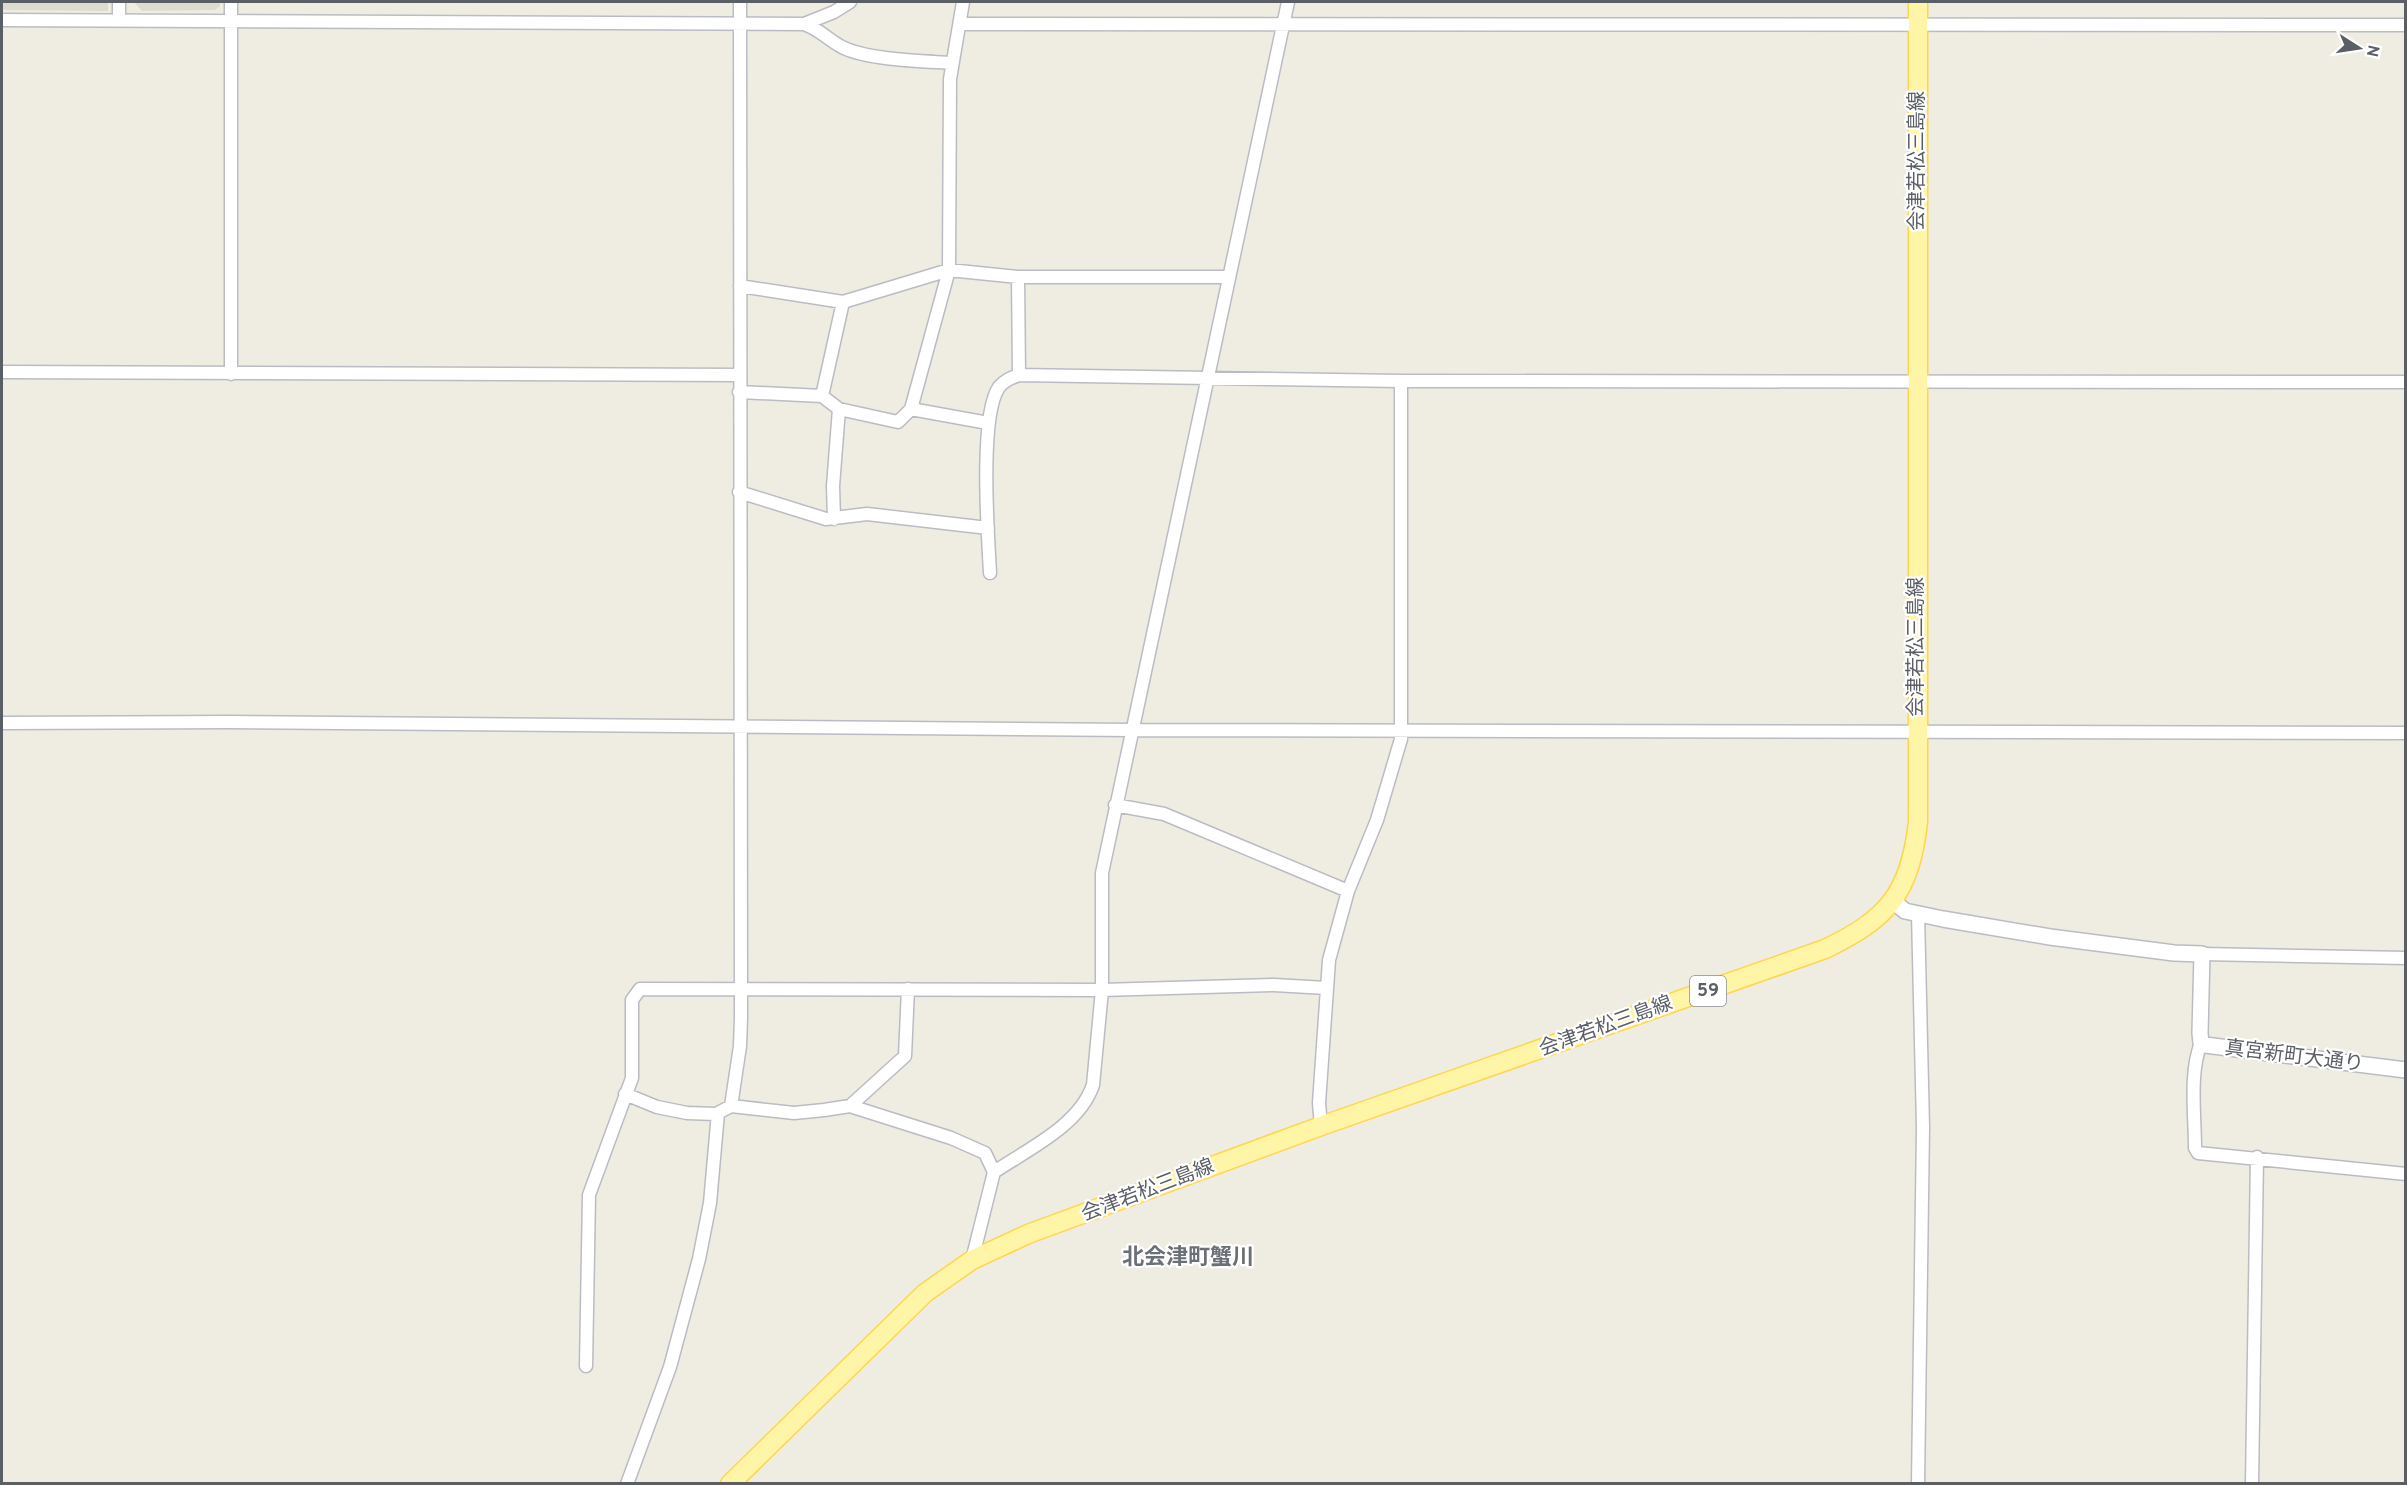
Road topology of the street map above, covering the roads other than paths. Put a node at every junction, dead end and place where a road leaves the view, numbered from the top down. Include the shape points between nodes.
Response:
1 (119, 2) edge
2 (231, 2) edge
3 (740, 2) edge
4 (850, 2) edge
5 (963, 2) edge
6 (1288, 2) edge
7 (1918, 2) edge
8 (2, 20) edge
9 (119, 20) junction
10 (231, 21) junction
11 (740, 22) junction
12 (1283, 23) junction
13 (804, 24) junction
14 (961, 24) junction
15 (1918, 24) junction
16 (2406, 25) edge
17 (952, 63) junction
18 (949, 270) junction
19 (1017, 277) junction
20 (1227, 277) junction
21 (740, 286) junction
22 (843, 302) junction
23 (2, 372) edge
24 (231, 374) junction
25 (739, 375) junction
26 (1019, 375) junction
27 (1207, 378) junction
28 (1401, 381) junction
29 (1918, 382) junction
30 (2406, 382) edge
31 (739, 392) junction
32 (822, 396) junction
33 (838, 409) junction
34 (911, 409) junction
35 (988, 423) junction
36 (739, 492) junction
37 (834, 519) junction
38 (988, 528) junction
39 (990, 573) dead end
40 (2, 723) edge
41 (739, 728) junction
42 (1401, 729) junction
43 (1131, 730) junction
44 (1917, 733) junction
45 (2406, 733) edge
46 (1115, 805) junction
47 (1348, 891) junction
48 (1893, 901) junction
49 (1918, 914) junction
50 (2202, 954) junction
51 (2406, 958) edge
52 (1326, 988) junction
53 (739, 989) junction
54 (908, 989) junction
55 (1102, 990) junction
56 (2201, 1043) junction
57 (2406, 1070) edge
58 (625, 1094) junction
59 (731, 1106) junction
60 (850, 1106) junction
61 (718, 1113) junction
62 (1321, 1126) junction
63 (2257, 1157) junction
64 (994, 1172) junction
65 (2406, 1174) edge
66 (972, 1260) junction
67 (586, 1366) dead end
68 (627, 1484) edge
69 (730, 1484) edge
70 (1918, 1484) edge
71 (2252, 1484) edge

1 - 9 street
2 - 10 street
3 - 11 street
4 - 13 street
5 - 14 street
6 - 12 street
7 - 15 main road, 会津若松三島線 / 59
8 - 9 street
9 - 10 street
10 - 11 street
10 - 24 street
11 - 13 street
11 - 21 street
12 - 14 street
12 - 15 street
12 - 20 street
13 - 17 street via 846,50
14 - 17 street
15 - 16 street
15 - 29 main road, 会津若松三島線 / 59
17 - 18 street
18 - 19 street
18 - 22 street
18 - 34 street
19 - 20 street
19 - 26 street
20 - 27 street
21 - 22 street
21 - 25 street
22 - 32 street
23 - 24 street
24 - 25 street
25 - 31 street
26 - 27 street
26 - 35 street via 998,389
27 - 28 street
27 - 43 street
28 - 29 street
28 - 42 street
29 - 30 street
29 - 44 main road, 会津若松三島線 / 59
31 - 32 street
31 - 36 street
32 - 33 street
33 - 34 street via 898,422
33 - 37 street via 832,486
34 - 35 street
35 - 38 street
36 - 37 street
36 - 41 street
37 - 38 street via 867,514
38 - 39 street
40 - 41 street
41 - 43 street
41 - 53 street
42 - 43 street
42 - 44 street
42 - 47 street via 1377,820
43 - 46 street
44 - 45 street
44 - 48 main road, 会津若松三島線 / 59 via 1916,843 1911,866
46 - 47 street via 1164,814
46 - 55 street via 1101,873
47 - 52 street via 1329,960
48 - 49 street via 1901,909
48 - 62 main road, 会津若松三島線 / 59 via 1859,933 1825,949
49 - 50 street via 2050,937
49 - 70 street via 1923,1127
50 - 51 street
50 - 56 street, 真宮新町大通り
52 - 55 street via 1274,985
52 - 62 street
53 - 54 street
53 - 58 street via 640,989 632,1000 632,1078
53 - 59 street via 740,1046
54 - 55 street
54 - 60 street via 905,1056
55 - 64 street via 1098,1054 1089,1098 1053,1133
56 - 57 street, 真宮新町大通り
56 - 63 street via 2197,1053 2195,1148 2198,1153
58 - 61 street via 667,1109
58 - 67 street via 589,1195
59 - 60 street via 794,1113
59 - 61 street
60 - 64 street via 985,1153
61 - 68 street via 710,1203 699,1259 670,1367
62 - 66 main road, 会津若松三島線 / 59 via 1028,1234
63 - 65 street
63 - 71 street
64 - 66 street
66 - 69 main road, 会津若松三島線 / 59 via 925,1293

